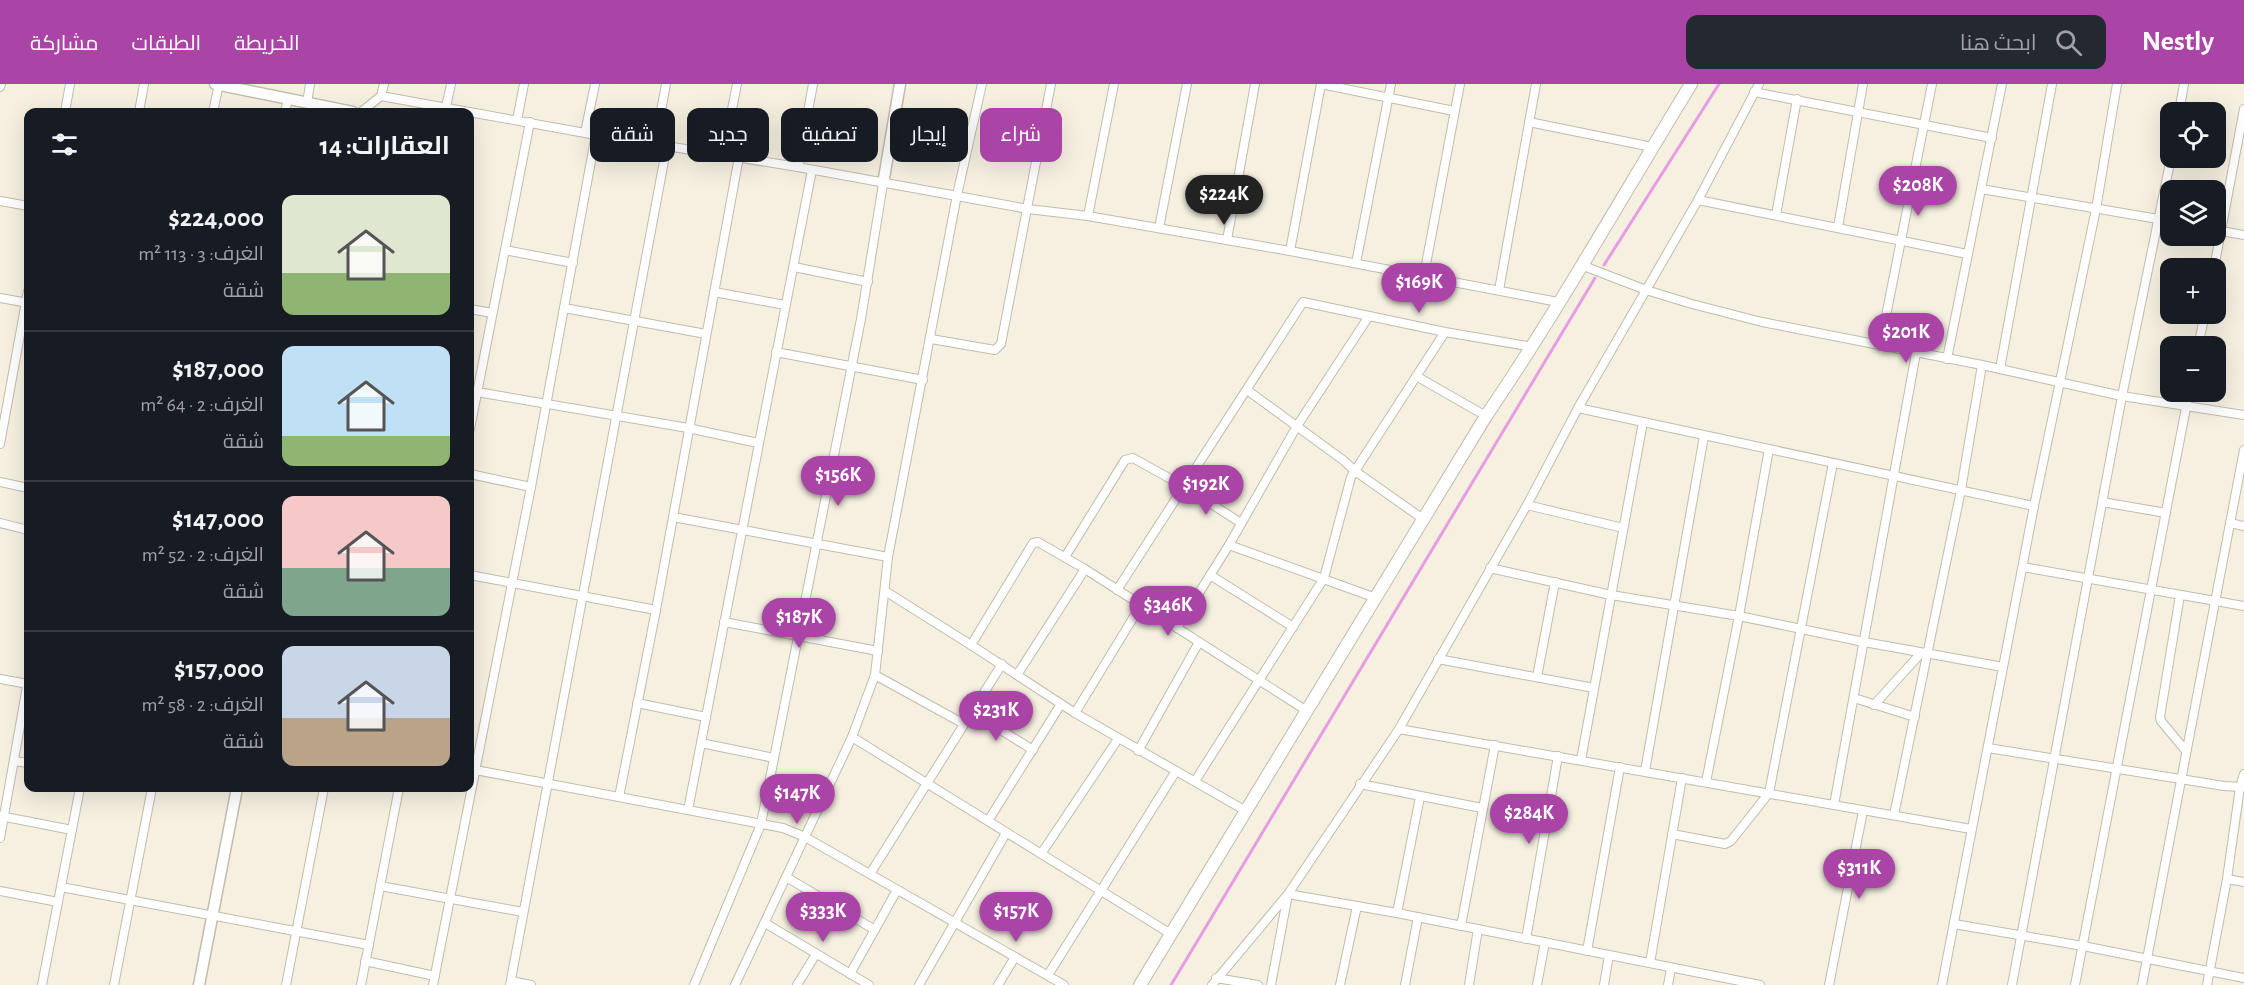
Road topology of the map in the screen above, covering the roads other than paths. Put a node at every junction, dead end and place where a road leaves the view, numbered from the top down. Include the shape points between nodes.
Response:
1 (70, 84) edge
2 (144, 84) edge
3 (217, 84) edge
4 (310, 84) edge
5 (384, 84) edge
6 (451, 84) edge
7 (524, 84) edge
8 (595, 84) edge
9 (666, 84) edge
10 (737, 84) edge
11 (813, 84) edge
12 (900, 84) edge
13 (982, 84) edge
14 (1051, 84) edge
15 (1114, 84) edge
16 (1187, 84) edge
17 (1255, 84) edge
18 (1321, 84) edge
19 (1391, 84) edge
20 (1460, 84) edge
21 (1536, 84) edge
22 (1691, 84) edge
23 (1759, 84) edge
24 (1863, 84) edge
25 (1932, 84) edge
26 (2002, 84) edge
27 (2052, 84) edge
28 (2117, 84) edge
29 (2184, 84) edge
30 (1754, 92) junction
31 (381, 96) junction
32 (1388, 98) junction
33 (288, 99) junction
34 (1797, 99) junction
35 (2181, 102) edge
36 (307, 103) junction
37 (66, 108) edge
38 (140, 108) edge
39 (214, 108) edge
40 (286, 108) edge
41 (333, 108) edge
42 (366, 108) edge
43 (446, 108) edge
44 (451, 108) edge
45 (662, 108) edge
46 (732, 108) edge
47 (2244, 109) edge
48 (1454, 111) junction
49 (1857, 112) junction
50 (474, 113) edge
51 (517, 120) junction
52 (1529, 122) junction
53 (530, 123) junction
54 (1924, 125) junction
55 (585, 133) junction
56 (590, 133) edge
57 (1992, 138) junction
58 (1652, 147) junction
59 (591, 162) edge
60 (664, 162) edge
61 (738, 162) edge
62 (768, 162) edge
63 (798, 167) junction
64 (812, 170) junction
65 (883, 184) junction
66 (1981, 189) junction
67 (2226, 193) edge
68 (957, 195) junction
69 (2030, 199) junction
70 (1698, 200) junction
71 (0, 201) edge
72 (24, 205) edge
73 (1028, 209) junction
74 (2096, 209) junction
75 (1776, 215) junction
76 (1088, 216) junction
77 (2160, 219) joint
78 (1160, 228) junction
79 (1838, 228) junction
80 (2226, 233) edge
81 (2244, 236) edge
82 (1227, 240) junction
83 (1900, 241) junction
84 (505, 250) junction
85 (1290, 251) junction
86 (1967, 254) junction
87 (573, 263) junction
88 (1356, 263) junction
89 (1581, 265) junction
90 (794, 267) junction
91 (1424, 275) junction
92 (868, 282) junction
93 (1499, 290) junction
94 (1646, 290) junction
95 (714, 292) junction
96 (0, 297) edge
97 (24, 302) edge
98 (1558, 302) junction
99 (784, 305) junction
100 (564, 308) junction
101 (474, 310) edge
102 (492, 314) junction
103 (1369, 316) junction
104 (24, 319) edge
105 (635, 321) junction
106 (1445, 332) junction
107 (706, 334) junction
108 (931, 339) junction
109 (1880, 346) junction
110 (1533, 347) junction
111 (776, 352) junction
112 (1916, 353) junction
113 (1947, 359) junction
114 (1982, 365) junction
115 (852, 367) junction
116 (2000, 369) junction
117 (1416, 376) junction
118 (923, 380) junction
119 (2060, 383) junction
120 (1247, 390) junction
121 (477, 392) junction
122 (2122, 396) junction
123 (2187, 402) edge
124 (546, 404) junction
125 (2186, 407) junction
126 (474, 408) edge
127 (1578, 408) junction
128 (2244, 415) edge
129 (617, 416) junction
130 (1486, 416) junction
131 (1643, 422) junction
132 (1297, 426) junction
133 (688, 428) junction
134 (1704, 435) junction
135 (758, 443) junction
136 (0, 444) edge
137 (1769, 449) junction
138 (2244, 450) edge
139 (1833, 463) junction
140 (1355, 471) junction
141 (474, 475) edge
142 (1893, 476) junction
143 (0, 482) edge
144 (24, 487) edge
145 (531, 487) junction
146 (1185, 487) junction
147 (1961, 490) junction
148 (2102, 502) junction
149 (1527, 505) junction
150 (2034, 506) junction
151 (2166, 513) junction
152 (673, 517) junction
153 (1423, 519) junction
154 (0, 523) edge
155 (1241, 523) junction
156 (2230, 523) junction
157 (2244, 526) edge
158 (1623, 528) junction
159 (24, 529) edge
160 (743, 529) junction
161 (817, 544) junction
162 (1229, 545) junction
163 (888, 557) junction
164 (1065, 557) junction
165 (2023, 567) junction
166 (1490, 568) junction
167 (1085, 569) junction
168 (1210, 575) junction
169 (474, 576) edge
170 (2088, 577) junction
171 (1324, 578) junction
172 (1554, 582) junction
173 (512, 583) junction
174 (1117, 590) junction
175 (2151, 590) junction
176 (885, 591) junction
177 (1611, 595) junction
178 (2180, 595) junction
179 (583, 597) junction
180 (1376, 598) junction
181 (2215, 601) junction
182 (1141, 605) junction
183 (1674, 605) junction
184 (2244, 606) edge
185 (656, 610) junction
186 (1740, 616) junction
187 (724, 622) junction
188 (1293, 627) junction
189 (1177, 628) junction
190 (1802, 629) junction
191 (799, 636) junction
192 (1199, 642) junction
193 (1864, 642) junction
194 (971, 645) junction
195 (878, 651) junction
196 (1924, 653) junction
197 (1438, 659) junction
198 (1002, 664) junction
199 (2003, 667) junction
200 (875, 675) junction
201 (1017, 675) junction
202 (1537, 677) junction
203 (0, 679) edge
204 (1258, 680) junction
205 (24, 682) edge
206 (1594, 688) junction
207 (1854, 698) junction
208 (637, 703) junction
209 (1061, 704) junction
210 (24, 705) edge
211 (1874, 705) junction
212 (1307, 711) junction
213 (972, 712) junction
214 (1075, 713) junction
215 (706, 717) junction
216 (1915, 717) junction
217 (964, 724) junction
218 (1399, 729) junction
219 (852, 737) junction
220 (1118, 740) junction
221 (701, 743) junction
222 (1494, 745) junction
223 (1988, 748) junction
224 (1033, 750) junction
225 (1138, 751) junction
226 (2186, 751) junction
227 (1558, 756) junction
228 (774, 758) junction
229 (2056, 759) junction
230 (14, 760) junction
231 (474, 760) edge
232 (1581, 760) junction
233 (24, 762) edge
234 (1620, 767) junction
235 (2117, 768) junction
236 (474, 769) edge
237 (1176, 771) junction
238 (1645, 771) junction
239 (2244, 774) edge
240 (1682, 778) junction
241 (2181, 779) junction
242 (1195, 781) junction
243 (1706, 782) junction
244 (548, 784) junction
245 (927, 784) junction
246 (1360, 784) junction
247 (2242, 787) edge
248 (79, 792) edge
249 (151, 792) edge
250 (236, 792) edge
251 (323, 792) edge
252 (398, 792) edge
253 (468, 792) edge
254 (1769, 794) junction
255 (619, 797) junction
256 (1420, 797) junction
257 (1834, 805) junction
258 (1482, 808) junction
259 (688, 810) junction
260 (1863, 810) junction
261 (1245, 811) junction
262 (2, 816) edge
263 (1894, 816) junction
264 (988, 821) junction
265 (761, 824) junction
266 (1971, 829) junction
267 (72, 830) junction
268 (1006, 833) junction
269 (1672, 834) junction
270 (805, 837) junction
271 (0, 838) edge
272 (1041, 854) junction
273 (870, 874) junction
274 (786, 876) junction
275 (2227, 879) junction
276 (2244, 882) edge
277 (380, 886) junction
278 (61, 887) junction
279 (897, 890) junction
280 (1100, 890) junction
281 (0, 891) edge
282 (1288, 894) junction
283 (450, 899) junction
284 (130, 900) junction
285 (58, 902) junction
286 (1357, 906) junction
287 (523, 912) junction
288 (1397, 913) junction
289 (213, 917) junction
290 (1418, 917) junction
291 (956, 922) junction
292 (765, 923) junction
293 (1954, 924) junction
294 (1461, 926) junction
295 (1478, 929) junction
296 (875, 930) junction
297 (296, 932) junction
298 (1171, 934) junction
299 (2022, 936) junction
300 (1526, 939) junction
301 (1545, 942) junction
302 (369, 945) junction
303 (2083, 946) junction
304 (1587, 951) junction
305 (816, 954) junction
306 (1609, 955) junction
307 (1015, 957) junction
308 (2147, 958) junction
309 (365, 961) junction
310 (1650, 963) junction
311 (1671, 968) junction
312 (2210, 971) junction
313 (850, 974) junction
314 (1048, 975) junction
315 (435, 976) junction
316 (2244, 978) edge
317 (1214, 982) edge
318 (510, 983) edge
319 (1735, 983) edge
320 (42, 985) edge
321 (114, 985) edge
322 (199, 985) edge
323 (286, 985) edge
324 (361, 985) edge
325 (433, 985) edge
326 (531, 985) edge
327 (694, 985) edge
328 (735, 985) edge
329 (797, 985) edge
330 (869, 985) edge
331 (919, 985) edge
332 (998, 985) edge
333 (1064, 985) edge
334 (1140, 985) edge
335 (1258, 985) edge
336 (1271, 985) edge
337 (1340, 985) edge
338 (1406, 985) edge
339 (1469, 985) edge
340 (1537, 985) edge
341 (1604, 985) edge
342 (1668, 985) edge
343 (1760, 985) edge
344 (1829, 985) edge
345 (1942, 985) edge
346 (2012, 985) edge
347 (2075, 985) edge
348 (2142, 985) edge
349 (2208, 985) edge

1 - 37 street
2 - 38 street
3 - 33 street
3 - 39 street
4 - 36 street
5 - 31 street
6 - 44 street
7 - 51 street
8 - 55 street
9 - 45 street
10 - 46 street
11 - 63 street
12 - 65 street
13 - 68 street
14 - 73 street
15 - 76 street
16 - 78 street
17 - 82 street
18 - 32 street
18 - 85 street
19 - 32 street
20 - 48 street
21 - 52 street
22 - 58 main road
23 - 30 street
24 - 49 street
25 - 54 street
26 - 57 street
27 - 69 street
28 - 74 street
29 - 35 street
30 - 34 street
30 - 70 street
31 - 42 street
31 - 43 street
32 - 48 street
32 - 88 street
33 - 36 street
33 - 40 street
34 - 49 street
34 - 75 street
36 - 41 street
47 - 67 street
48 - 91 street
49 - 54 street
49 - 79 street
50 - 51 street
51 - 53 street
52 - 58 street
52 - 93 street
53 - 55 street
53 - 84 street
54 - 57 street
54 - 83 street
55 - 56 street
57 - 66 street
58 - 89 main road
59 - 87 street
60 - 105 street
61 - 95 street
62 - 63 street
63 - 64 street
64 - 65 street
64 - 90 street
65 - 68 street
65 - 92 street
66 - 69 street
66 - 86 street
68 - 73 street
68 - 108 street
69 - 74 street
69 - 116 street
70 - 75 street
70 - 94 street
71 - 72 street
73 - 76 street
73 - 108 street via 999,348
74 - 77 street
74 - 119 street
75 - 79 street
76 - 78 street
77 - 122 street
78 - 82 street
79 - 83 street
80 - 81 street
82 - 85 street
83 - 86 street
83 - 109 street
84 - 87 street
84 - 102 street
85 - 88 street
86 - 113 street
87 - 100 street
88 - 91 street
89 - 94 street
89 - 98 main road
90 - 92 street
90 - 99 street
91 - 93 street
92 - 115 street
93 - 98 street
94 - 109 street via 1762,322
94 - 127 street
95 - 99 street
95 - 107 street
96 - 97 street
98 - 110 main road
99 - 111 street
100 - 105 street
100 - 124 street
101 - 102 street
102 - 121 street
103 - 106 street
103 - 120 street via 1303,302
103 - 132 street
104 - 136 street
105 - 107 street
105 - 129 street
106 - 110 street
106 - 117 street
107 - 133 street
108 - 118 street
109 - 112 street
110 - 130 main road
111 - 115 street
111 - 135 street
112 - 113 street
112 - 142 street
113 - 114 street
114 - 116 street
114 - 147 street
115 - 118 street
115 - 161 street
116 - 119 street
117 - 130 street
117 - 140 street
118 - 163 street
119 - 122 street
119 - 150 street
120 - 132 street
120 - 146 street
121 - 124 street
121 - 126 street
122 - 125 street
122 - 148 street
123 - 125 street
124 - 129 street
124 - 145 street
125 - 128 street
125 - 151 street
127 - 131 street
127 - 149 street
129 - 133 street
129 - 179 street
130 - 153 main road
131 - 134 street
131 - 158 street
132 - 140 street
132 - 155 street
133 - 135 street
133 - 152 street
134 - 137 street
134 - 183 street
135 - 160 street
137 - 139 street
137 - 186 street
138 - 156 street
139 - 142 street
139 - 190 street
140 - 153 street
140 - 171 street via 1348,483
141 - 145 street
142 - 147 street
142 - 193 street
143 - 144 street
145 - 173 street
146 - 155 street
146 - 164 street via 1133,458 1125,460
146 - 174 street
147 - 150 street
147 - 196 street
148 - 151 street
148 - 170 street
149 - 158 street
149 - 166 street
150 - 165 street
151 - 175 street
152 - 160 street
152 - 185 street
153 - 180 main road
154 - 159 street
155 - 162 street
156 - 157 street
156 - 181 street
158 - 177 street
160 - 161 street
160 - 187 street
161 - 163 street
161 - 191 street
162 - 168 street
162 - 171 street
163 - 176 street
164 - 167 street
164 - 194 street via 1033,543
165 - 170 street
165 - 199 street
166 - 172 street
166 - 197 street
167 - 174 street
167 - 201 street
168 - 188 street
168 - 189 street
169 - 173 street
170 - 175 street
170 - 229 street
171 - 180 street
171 - 188 street
172 - 177 street
172 - 202 street
173 - 179 street
173 - 231 street
174 - 182 street
175 - 178 street
175 - 235 street
176 - 194 street
176 - 195 street
177 - 183 street
177 - 206 street
178 - 181 street
178 - 226 street via 2160,717
179 - 185 street
179 - 244 street
180 - 212 main road
181 - 184 street
181 - 226 street
182 - 189 street
182 - 214 street
183 - 186 street
183 - 238 street
185 - 208 street
186 - 190 street
186 - 243 street
187 - 191 street
187 - 215 street
188 - 204 street
189 - 192 street
190 - 193 street
190 - 254 street
191 - 195 street
191 - 228 street
192 - 204 street
192 - 225 street
193 - 196 street
193 - 207 street
194 - 198 street
195 - 200 street
196 - 199 street
196 - 211 street
196 - 216 street
197 - 202 street
197 - 218 street
198 - 201 street
198 - 213 street
199 - 223 street
200 - 217 street
200 - 219 street
201 - 209 street
202 - 206 street
203 - 205 street
204 - 212 street
204 - 242 street
206 - 232 street
207 - 211 street
207 - 257 street
208 - 215 street
208 - 255 street
209 - 214 street
209 - 224 street
210 - 230 street
211 - 216 street
212 - 261 main road
213 - 217 street
213 - 224 street
214 - 220 street
215 - 221 street
216 - 263 street
217 - 245 street
218 - 222 street
218 - 246 street
219 - 245 street
219 - 270 street
220 - 225 street
220 - 272 street
221 - 228 street
221 - 259 street
222 - 227 street
222 - 258 street
223 - 229 street
223 - 266 street
224 - 264 street
225 - 237 street
226 - 241 street
227 - 232 street
227 - 300 street
228 - 265 street
229 - 235 street
229 - 299 street
230 - 233 street
230 - 262 street
232 - 234 street
234 - 238 street
234 - 304 street
235 - 241 street
235 - 303 street
236 - 244 street
237 - 242 street
237 - 280 street
238 - 240 street
239 - 247 street
240 - 243 street
240 - 269 street
241 - 247 street
241 - 308 street
242 - 261 street
243 - 254 street
244 - 255 street
244 - 287 street
245 - 264 street
245 - 273 street
246 - 256 street
246 - 282 street
247 - 275 street
248 - 267 street
249 - 284 street
250 - 289 street
251 - 297 street
252 - 277 street
253 - 283 street
254 - 257 street
254 - 269 street via 1731,841
255 - 259 street
256 - 258 street
256 - 288 street
257 - 260 street
258 - 294 street
259 - 265 street
260 - 263 street
260 - 344 street
261 - 298 main road
262 - 267 street
262 - 271 street
263 - 266 street
264 - 268 street
265 - 270 street
265 - 327 street
266 - 293 street
267 - 278 street
268 - 272 street
268 - 291 street
269 - 310 street
270 - 273 street
270 - 274 street
272 - 280 street
273 - 279 street
274 - 292 street
274 - 296 street
275 - 276 street
275 - 312 street
277 - 283 street
277 - 302 street
278 - 284 street
278 - 285 street
279 - 291 street
279 - 296 street
280 - 298 street
280 - 314 street
281 - 285 street
282 - 286 street
282 - 317 street
282 - 336 street
283 - 287 street
283 - 315 street
284 - 289 street
284 - 321 street
285 - 320 street
286 - 288 street
286 - 337 street
287 - 318 street
288 - 290 street
289 - 297 street
289 - 322 street
290 - 294 street
290 - 338 street
291 - 307 street
291 - 331 street
292 - 305 street
292 - 328 street
293 - 299 street
293 - 345 street
294 - 295 street
295 - 300 street
295 - 339 street
296 - 313 street
297 - 302 street
297 - 323 street
298 - 334 main road
299 - 303 street
299 - 346 street
300 - 301 street
301 - 304 street
301 - 340 street
302 - 309 street
303 - 308 street
303 - 347 street
304 - 306 street
305 - 313 street
305 - 329 street
306 - 310 street
306 - 341 street
307 - 314 street
307 - 332 street
308 - 312 street
308 - 348 street
309 - 315 street
309 - 324 street
310 - 311 street
311 - 319 street
311 - 342 street
312 - 316 street
312 - 349 street
313 - 330 street
314 - 333 street
315 - 325 street
317 - 335 street
318 - 326 street
319 - 343 street

